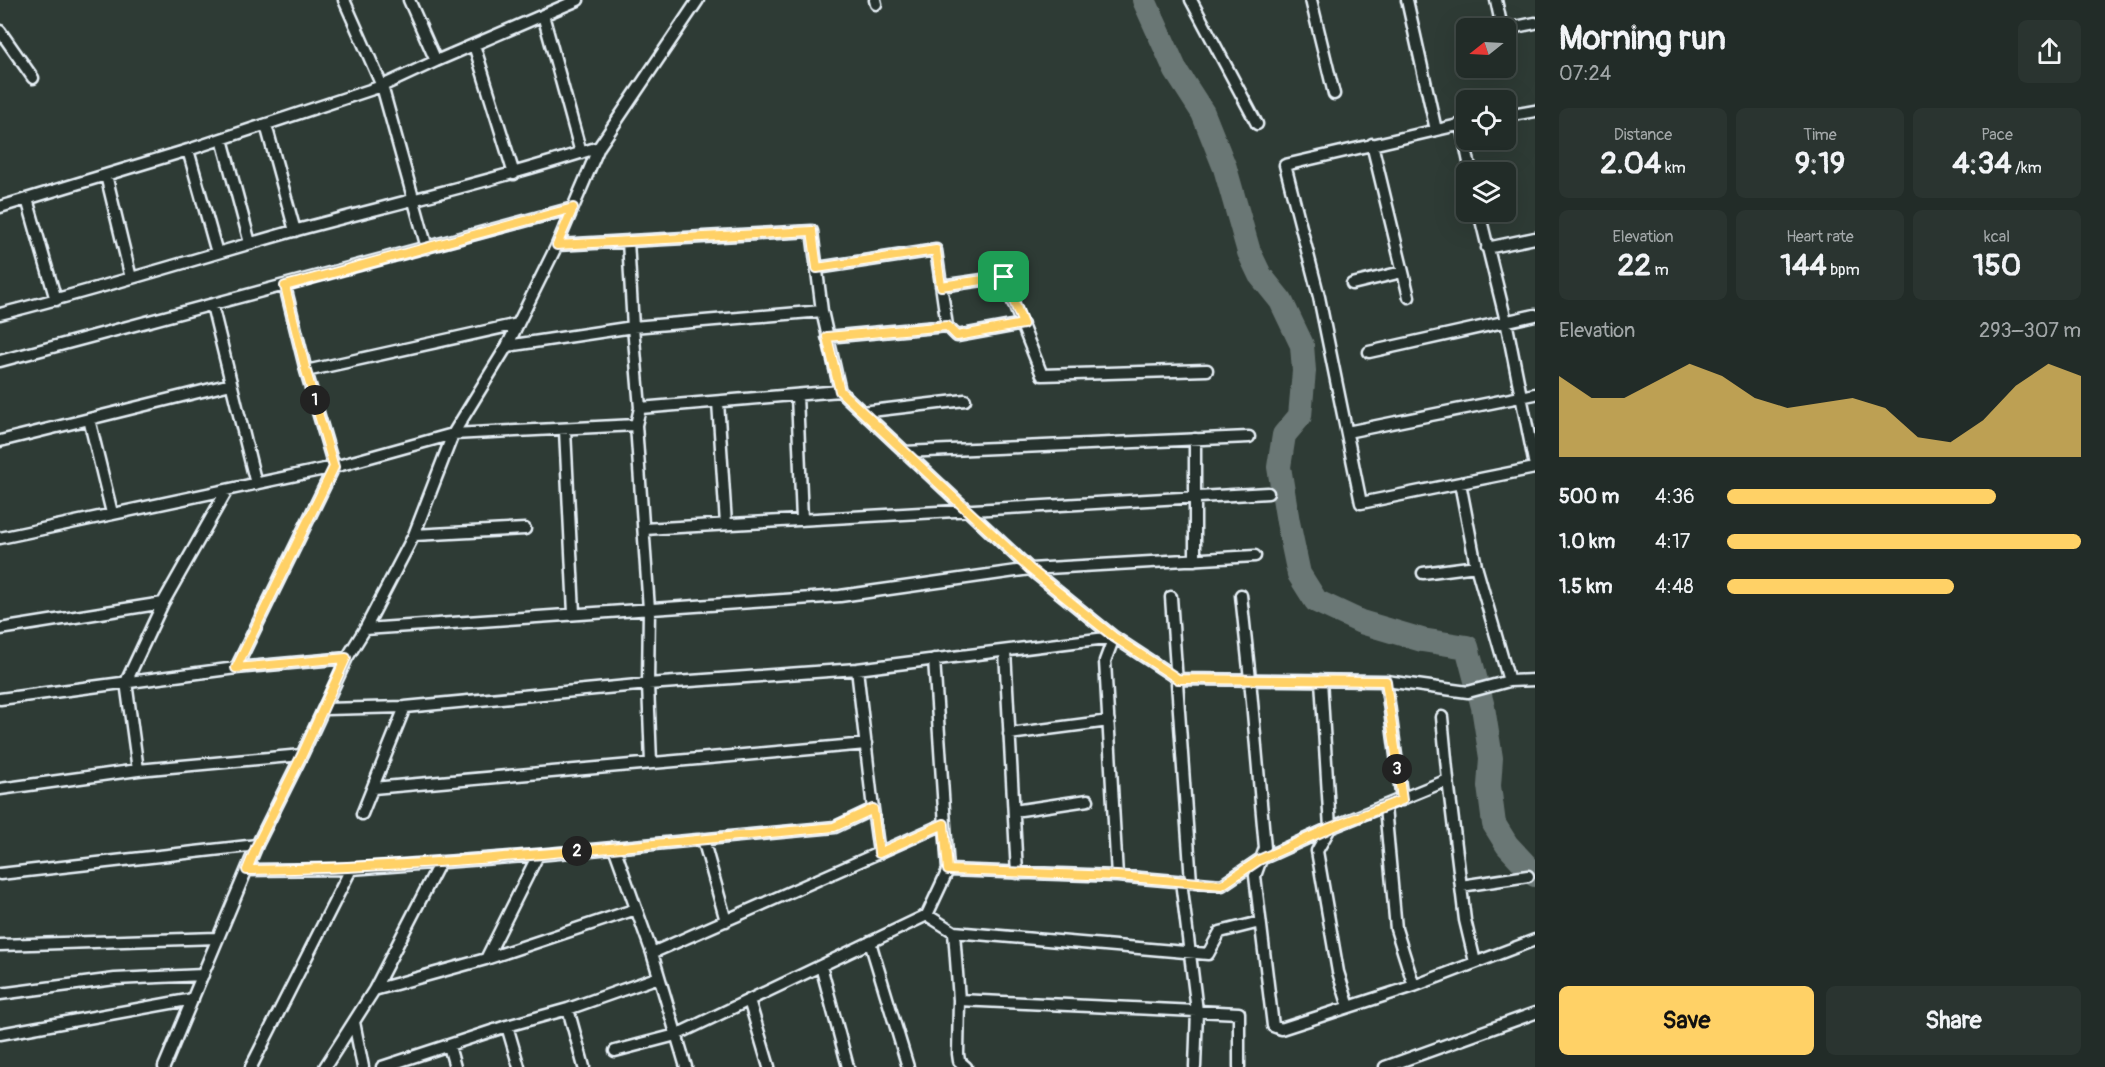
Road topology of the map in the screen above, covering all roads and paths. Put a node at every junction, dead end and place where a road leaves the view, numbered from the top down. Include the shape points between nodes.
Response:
1 (344, 0) edge
2 (408, 0) edge
3 (578, 0) edge
4 (698, 0) edge
5 (1191, 0) edge
6 (1311, 0) edge
7 (1407, 0) edge
8 (1496, 0) edge
9 (543, 15) junction
10 (1501, 18) edge
11 (1535, 23) edge
12 (1516, 27) edge
13 (0, 32) edge
14 (474, 45) junction
15 (436, 61) junction
16 (33, 78) dead end
17 (382, 86) junction
18 (1334, 94) dead end
19 (1535, 111) edge
20 (1516, 114) edge
21 (1257, 124) dead end
22 (266, 125) junction
23 (1456, 126) edge
24 (1436, 130) junction
25 (222, 139) junction
26 (1372, 144) junction
27 (599, 147) junction
28 (188, 150) junction
29 (580, 153) junction
30 (514, 174) junction
31 (106, 175) junction
32 (414, 198) junction
33 (27, 199) junction
34 (0, 207) edge
35 (573, 208) junction
36 (1481, 222) edge
37 (295, 231) junction
38 (1535, 238) edge
39 (628, 241) junction
40 (250, 243) junction
41 (557, 245) junction
42 (427, 248) junction
43 (1487, 248) junction
44 (217, 253) junction
45 (817, 268) junction
46 (1402, 272) junction
47 (131, 278) junction
48 (1352, 284) dead end
49 (285, 286) junction
50 (941, 286) junction
51 (1408, 297) dead end
52 (56, 300) junction
53 (212, 304) junction
54 (822, 310) junction
55 (0, 314) edge
56 (1535, 315) edge
57 (1506, 321) junction
58 (518, 324) junction
59 (1023, 324) junction
60 (947, 326) junction
61 (633, 327) junction
62 (827, 337) junction
63 (507, 346) junction
64 (1369, 352) dead end
65 (0, 361) edge
66 (1208, 370) dead end
67 (306, 371) junction
68 (231, 384) junction
69 (840, 391) junction
70 (1535, 394) edge
71 (797, 395) junction
72 (1522, 397) junction
73 (964, 400) dead end
74 (718, 402) junction
75 (640, 408) junction
76 (862, 412) junction
77 (89, 419) junction
78 (636, 425) junction
79 (565, 430) junction
80 (1347, 432) junction
81 (453, 434) junction
82 (1249, 437) dead end
83 (1195, 439) junction
84 (0, 441) edge
85 (904, 452) junction
86 (334, 467) junction
87 (1535, 467) edge
88 (1460, 483) junction
89 (256, 484) junction
90 (227, 490) junction
91 (1268, 493) dead end
92 (1195, 497) junction
93 (965, 510) junction
94 (112, 513) junction
95 (802, 520) junction
96 (726, 524) junction
97 (525, 529) dead end
98 (644, 529) junction
99 (414, 535) junction
100 (0, 538) edge
101 (1255, 556) dead end
102 (1195, 560) junction
103 (1476, 566) junction
104 (1030, 569) junction
105 (1423, 573) dead end
106 (1241, 595) dead end
107 (1172, 597) dead end
108 (163, 603) junction
109 (649, 609) junction
110 (574, 613) junction
111 (0, 628) edge
112 (365, 629) junction
113 (1114, 637) junction
114 (1005, 651) junction
115 (346, 658) junction
116 (934, 659) junction
117 (236, 668) junction
118 (857, 669) junction
119 (1178, 679) junction
120 (1250, 679) junction
121 (1321, 680) junction
122 (1535, 680) edge
123 (1386, 681) junction
124 (1509, 681) junction
125 (126, 682) junction
126 (648, 684) junction
127 (0, 699) edge
128 (405, 707) junction
129 (325, 709) junction
130 (1442, 717) dead end
131 (1108, 721) junction
132 (1010, 734) junction
133 (866, 744) junction
134 (302, 755) junction
135 (651, 764) junction
136 (138, 770) junction
137 (1448, 780) junction
138 (373, 788) junction
139 (0, 789) edge
140 (1088, 800) dead end
141 (1402, 800) junction
142 (1385, 807) junction
143 (873, 809) junction
144 (1014, 811) junction
145 (362, 814) dead end
146 (944, 824) junction
147 (1330, 828) junction
148 (703, 839) junction
149 (257, 845) junction
150 (614, 847) junction
151 (879, 853) junction
152 (538, 855) junction
153 (1259, 860) junction
154 (440, 862) junction
155 (351, 868) junction
156 (247, 870) junction
157 (948, 870) junction
158 (1017, 873) junction
159 (0, 874) edge
160 (1117, 876) junction
161 (1528, 876) dead end
162 (1186, 882) junction
163 (1461, 886) junction
164 (636, 909) junction
165 (927, 915) junction
166 (726, 921) junction
167 (1260, 922) junction
168 (954, 932) junction
169 (217, 938) junction
170 (1535, 940) edge
171 (870, 942) junction
172 (0, 945) edge
173 (652, 952) junction
174 (1191, 952) junction
175 (486, 959) junction
176 (1475, 962) junction
177 (821, 966) junction
178 (203, 975) junction
179 (658, 977) junction
180 (1414, 986) junction
181 (374, 990) junction
182 (0, 994) edge
183 (193, 999) junction
184 (749, 1000) junction
185 (959, 1000) junction
186 (1349, 1007) junction
187 (568, 1009) junction
188 (1197, 1011) junction
189 (1535, 1013) edge
190 (354, 1022) junction
191 (507, 1026) junction
192 (0, 1034) edge
193 (676, 1035) junction
194 (449, 1046) junction
195 (615, 1051) dead end
196 (164, 1067) edge
197 (251, 1067) edge
198 (325, 1067) edge
199 (363, 1067) edge
200 (382, 1067) edge
201 (455, 1067) edge
202 (519, 1067) edge
203 (584, 1067) edge
204 (686, 1067) edge
205 (769, 1067) edge
206 (848, 1067) edge
207 (908, 1067) edge
208 (966, 1067) edge
209 (1195, 1067) edge
210 (1239, 1067) edge
211 (1385, 1067) edge

1 - 17 street
2 - 15 street
3 - 9 street
4 - 27 street
5 - 21 street
6 - 18 street
7 - 24 street
8 - 10 street
9 - 14 street
9 - 29 street
11 - 12 street
13 - 16 street
14 - 15 street
14 - 30 street
15 - 17 street
17 - 22 street
17 - 32 street
19 - 20 street
22 - 25 street
22 - 37 street
23 - 24 street
24 - 26 street
25 - 28 street
25 - 40 street
26 - 46 street
26 - 80 street via 1285,165 1319,297
27 - 29 street
27 - 35 street
28 - 31 street
28 - 44 street
29 - 30 street
30 - 32 street
31 - 33 street
31 - 47 street
32 - 37 street
32 - 42 street
33 - 34 street
33 - 52 street
35 - 41 street
35 - 42 street
36 - 43 street
37 - 40 street
38 - 43 street
39 - 41 street
39 - 45 street via 812,231
39 - 61 street
40 - 44 street
41 - 58 street
42 - 49 street
43 - 57 street
44 - 47 street
45 - 50 street via 936,250
45 - 54 street
46 - 48 street
46 - 51 street
47 - 52 street
49 - 53 street
49 - 67 street
50 - 59 street via 1004,277
50 - 60 street
52 - 55 street
53 - 65 street
53 - 68 street
54 - 61 street
54 - 62 street
56 - 57 street
57 - 64 street
57 - 72 street
58 - 63 street
58 - 67 street
59 - 60 street via 957,336
59 - 66 street via 1042,375
60 - 62 street
61 - 63 street
61 - 75 street
62 - 69 street
63 - 81 street
67 - 86 street
68 - 77 street
68 - 89 street
69 - 71 street
69 - 76 street
70 - 72 street
71 - 74 street
71 - 95 street
72 - 80 street
72 - 87 street
73 - 76 street
74 - 75 street
74 - 96 street
75 - 78 street
76 - 85 street
77 - 84 street
77 - 94 street
78 - 79 street
78 - 98 street
79 - 81 street
79 - 110 street
80 - 88 street via 1361,503
81 - 86 street
81 - 99 street
82 - 83 street
83 - 85 street
83 - 92 street
85 - 93 street
86 - 89 street
86 - 117 street
87 - 88 street
88 - 103 street
89 - 90 street
90 - 94 street
90 - 108 street
91 - 92 street
92 - 93 street
92 - 102 street
93 - 95 street
93 - 104 street
94 - 100 street
95 - 96 street
96 - 98 street
97 - 99 street
98 - 109 street
99 - 112 street
101 - 102 street
102 - 104 street
103 - 105 street
103 - 124 street
104 - 109 street via 840,596
104 - 113 street
106 - 120 street
107 - 119 street
108 - 111 street
108 - 125 street
109 - 110 street
109 - 126 street
110 - 112 street
112 - 115 street
113 - 114 street
113 - 119 street
113 - 131 street via 1105,661
114 - 116 street
114 - 132 street
115 - 117 street
115 - 129 street
116 - 118 street
116 - 146 street
117 - 125 street
118 - 126 street
118 - 133 street
119 - 120 street
119 - 162 street
120 - 121 street
120 - 153 street via 1265,848
121 - 123 street
121 - 147 street
122 - 124 street
123 - 124 street via 1468,692
123 - 141 street
125 - 127 street
125 - 136 street
126 - 128 street
126 - 135 street
128 - 129 street
128 - 138 street
129 - 134 street
130 - 137 street
131 - 132 street
131 - 160 street
132 - 144 street
133 - 135 street
133 - 143 street
134 - 136 street
134 - 149 street
135 - 138 street
136 - 139 street
137 - 141 street
137 - 163 street
138 - 145 street
140 - 144 street
141 - 142 street
142 - 147 street
142 - 180 street via 1396,929
143 - 148 street via 834,827
143 - 151 street
144 - 158 street
146 - 151 street
146 - 157 street
147 - 153 street
147 - 186 street via 1317,851 1338,972
148 - 150 street
148 - 166 street
149 - 156 street
149 - 159 street
150 - 152 street
150 - 164 street
151 - 166 street
152 - 154 street
152 - 175 street
153 - 162 street via 1222,885
153 - 167 street via 1255,876
154 - 155 street
154 - 181 street
155 - 156 street
155 - 197 street
156 - 169 street
157 - 158 street
157 - 165 street
158 - 160 street
160 - 162 street
161 - 163 street
162 - 174 street
163 - 176 street
164 - 173 street
164 - 175 street
165 - 168 street
165 - 171 street
166 - 173 street
167 - 174 street via 1220,932 1208,954
167 - 186 street via 1273,1026 1281,1029
168 - 174 street
168 - 185 street
169 - 172 street
169 - 178 street
170 - 176 street
171 - 177 street
171 - 207 street
173 - 179 street
174 - 188 street
175 - 181 street
176 - 180 street
177 - 184 street
177 - 206 street
178 - 182 street via 115,979
178 - 183 street
179 - 187 street
179 - 193 street
180 - 186 street
181 - 190 street
183 - 192 street
183 - 196 street
184 - 193 street
184 - 205 street
185 - 188 street
185 - 208 street via 958,1054
187 - 191 street
187 - 203 street
188 - 209 street
188 - 210 street via 1239,1013
189 - 211 street
190 - 198 street
190 - 199 street
191 - 194 street
191 - 202 street
193 - 195 street
193 - 204 street
194 - 200 street
194 - 201 street

